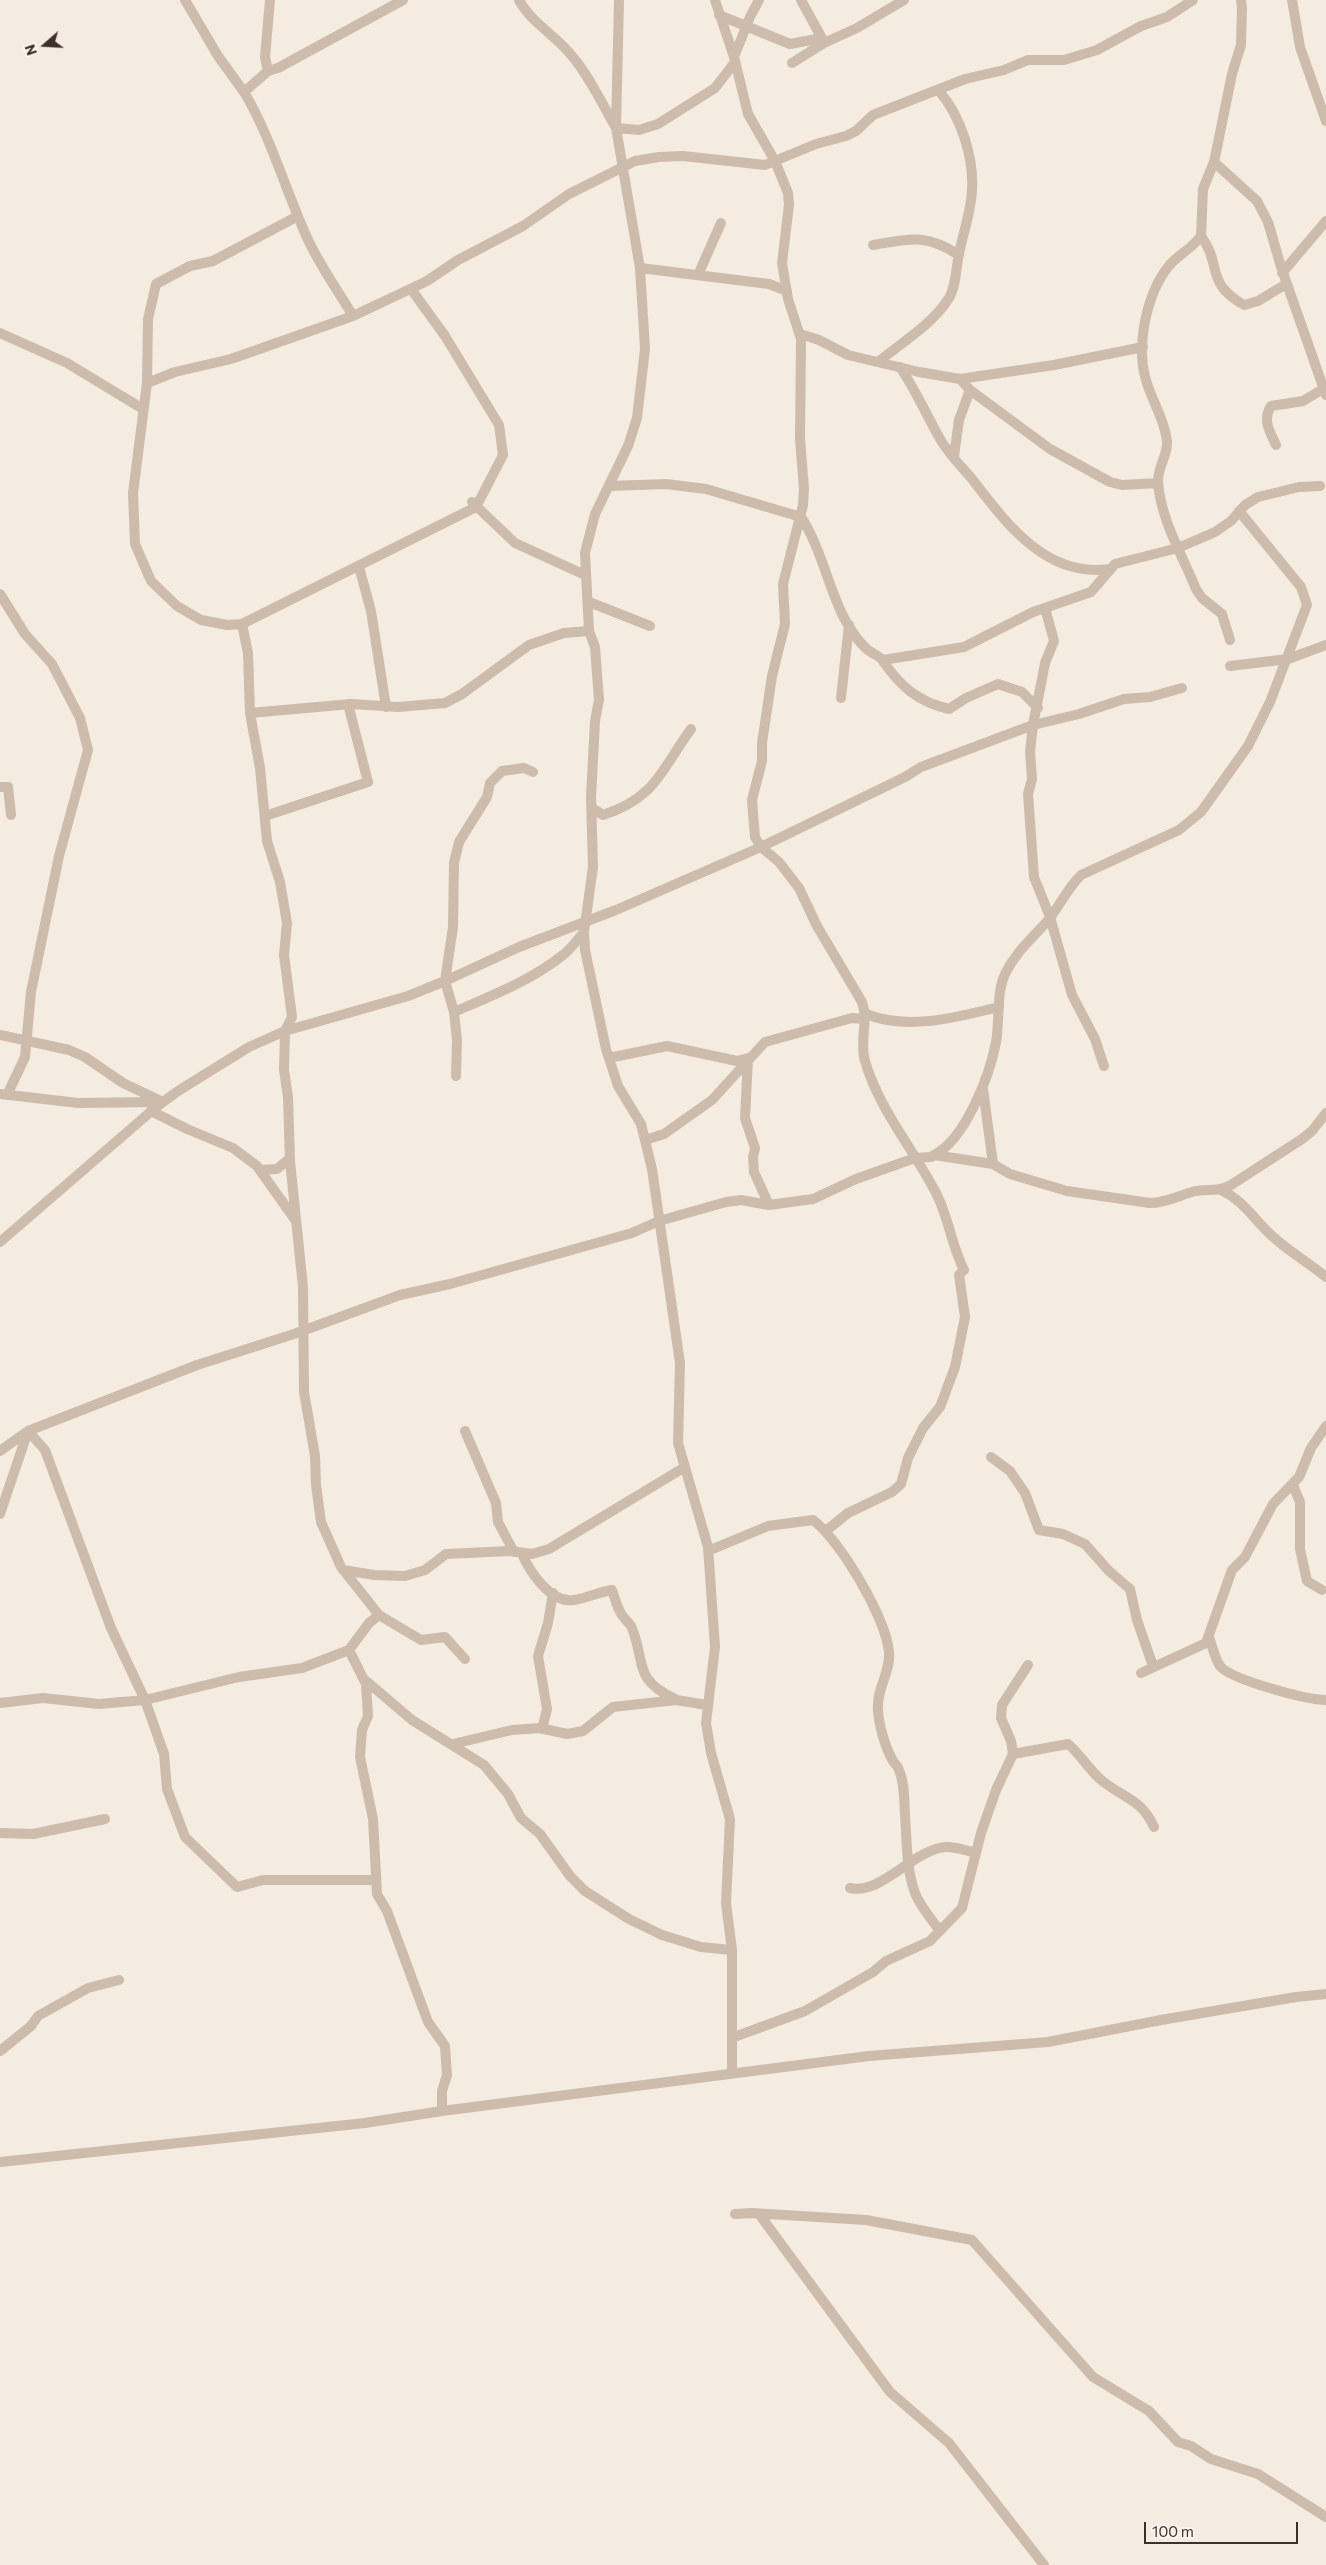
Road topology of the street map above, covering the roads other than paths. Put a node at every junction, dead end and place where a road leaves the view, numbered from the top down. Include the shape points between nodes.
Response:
1 (185, 0) edge
2 (270, 0) edge
3 (403, 0) edge
4 (519, 0) edge
5 (619, 0) edge
6 (715, 0) edge
7 (759, 0) edge
8 (800, 0) edge
9 (904, 0) edge
10 (1193, 0) edge
11 (1240, 0) edge
12 (1292, 0) edge
13 (719, 15) junction
14 (746, 27) junction
15 (823, 40) junction
16 (734, 60) junction
17 (792, 63) dead end
18 (268, 70) junction
19 (938, 91) junction
20 (244, 92) junction
21 (1326, 121) edge
22 (616, 128) junction
23 (775, 161) junction
24 (1214, 162) junction
25 (623, 166) junction
26 (298, 216) junction
27 (1326, 221) edge
28 (721, 223) dead end
29 (1201, 236) junction
30 (873, 245) dead end
31 (959, 255) junction
32 (640, 268) junction
33 (1282, 273) junction
34 (698, 276) junction
35 (1286, 284) junction
36 (411, 289) junction
37 (787, 291) junction
38 (353, 316) junction
39 (0, 333) edge
40 (800, 334) junction
41 (1143, 347) junction
42 (878, 362) junction
43 (900, 367) junction
44 (960, 379) junction
45 (147, 382) junction
46 (1324, 386) edge
47 (970, 390) junction
48 (142, 410) junction
49 (1276, 445) dead end
50 (954, 456) junction
51 (1158, 483) junction
52 (609, 486) junction
53 (1320, 486) dead end
54 (474, 505) junction
55 (1239, 511) junction
56 (802, 517) junction
57 (1178, 548) junction
58 (359, 567) junction
59 (1109, 569) junction
60 (585, 575) junction
61 (0, 594) edge
62 (589, 602) junction
63 (1045, 608) junction
64 (242, 624) junction
65 (849, 625) junction
66 (650, 626) dead end
67 (589, 631) junction
68 (1230, 640) dead end
69 (1326, 645) edge
70 (1288, 658) junction
71 (882, 660) junction
72 (1230, 666) dead end
73 (1182, 688) dead end
74 (841, 698) dead end
75 (348, 704) junction
76 (386, 707) junction
77 (1038, 708) junction
78 (250, 714) junction
79 (1033, 725) junction
80 (691, 728) dead end
81 (533, 772) dead end
82 (0, 787) edge
83 (592, 808) junction
84 (11, 815) dead end
85 (265, 816) junction
86 (761, 847) junction
87 (1050, 917) junction
88 (585, 920) junction
89 (584, 932) junction
90 (445, 981) junction
91 (999, 1007) junction
92 (454, 1012) junction
93 (865, 1017) junction
94 (285, 1032) junction
95 (0, 1035) edge
96 (27, 1042) junction
97 (609, 1058) junction
98 (748, 1058) junction
99 (1104, 1066) dead end
100 (456, 1076) dead end
101 (983, 1090) junction
102 (3, 1094) edge
103 (163, 1102) junction
104 (151, 1111) junction
105 (1326, 1113) edge
106 (646, 1140) junction
107 (934, 1155) junction
108 (290, 1158) junction
109 (915, 1158) junction
110 (993, 1164) junction
111 (260, 1170) junction
112 (1221, 1190) junction
113 (769, 1205) junction
114 (659, 1221) junction
115 (297, 1222) junction
116 (0, 1242) edge
117 (1326, 1277) edge
118 (303, 1331) junction
119 (1326, 1426) edge
120 (28, 1431) junction
121 (465, 1431) dead end
122 (2, 1448) edge
123 (991, 1457) dead end
124 (685, 1467) junction
125 (1293, 1485) junction
126 (0, 1514) edge
127 (827, 1530) junction
128 (708, 1551) junction
129 (518, 1553) junction
130 (343, 1570) junction
131 (1322, 1590) dead end
132 (553, 1593) junction
133 (379, 1615) junction
134 (1209, 1637) junction
135 (349, 1650) junction
136 (465, 1659) dead end
137 (1028, 1665) dead end
138 (1153, 1666) junction
139 (1141, 1673) dead end
140 (365, 1680) junction
141 (145, 1700) junction
142 (676, 1700) junction
143 (1326, 1700) edge
144 (0, 1703) edge
145 (707, 1705) junction
146 (542, 1729) junction
147 (453, 1744) junction
148 (1013, 1754) junction
149 (106, 1819) dead end
150 (1154, 1827) dead end
151 (0, 1833) edge
152 (976, 1853) junction
153 (909, 1862) junction
154 (375, 1880) junction
155 (850, 1888) dead end
156 (940, 1931) junction
157 (732, 1950) junction
158 (119, 1980) dead end
159 (1326, 1994) edge
160 (734, 2037) junction
161 (0, 2051) edge
162 (732, 2073) junction
163 (442, 2111) junction
164 (0, 2162) edge
165 (735, 2214) dead end
166 (759, 2214) junction
167 (1326, 2517) edge
168 (1044, 2565) edge

1 - 20 street
2 - 18 street via 265,57
3 - 18 street via 278,68
4 - 22 street via 540,27 571,53 586,73
5 - 22 street
6 - 13 street
7 - 14 street
8 - 15 street
9 - 15 street via 857,28
10 - 19 street via 1168,17 1141,26 1097,50 1064,60 1028,60 1004,70 965,79
11 - 24 street via 1241,45
12 - 21 street via 1300,47
13 - 14 street
13 - 16 street
14 - 15 street via 790,44
14 - 16 street
15 - 17 street
16 - 22 street via 715,88 658,124 639,130
16 - 23 street via 748,114
18 - 20 street
19 - 23 street via 873,115 846,136
19 - 31 street via 948,102 957,121 971,167 970,209
20 - 26 street via 259,115
22 - 25 street
23 - 25 street via 756,164 722,158 659,157
23 - 37 street via 788,193 782,264
24 - 29 street via 1203,189
24 - 33 street via 1262,208
25 - 32 street
25 - 36 street via 569,194 524,226
26 - 38 street via 310,244
26 - 45 street via 213,261 190,266 156,284 148,319
27 - 33 street
28 - 34 street
29 - 35 street via 1208,246 1218,283 1224,292 1244,305 1258,301
29 - 41 street via 1173,261 1158,284 1146,321
30 - 31 street via 916,238 941,243
31 - 42 street via 950,296 937,314
32 - 34 street
32 - 52 street via 645,349 641,395 628,446
33 - 35 street
34 - 37 street via 769,284
35 - 46 street
36 - 38 street
36 - 54 street via 445,336 499,424 503,456
37 - 40 street
38 - 45 street via 231,359
39 - 48 street via 66,363
40 - 42 street via 848,355
40 - 56 street
41 - 44 street
41 - 51 street via 1146,382 1157,404 1167,443
42 - 43 street
43 - 44 street
43 - 50 street via 938,436
44 - 47 street
45 - 48 street
46 - 49 street via 1303,401 1270,406 1266,420
47 - 50 street via 959,420
47 - 51 street via 1050,449 1110,482
48 - 64 street via 133,492 136,544 151,581 177,606 202,620
50 - 59 street via 1004,519 1040,553 1078,568
51 - 57 street via 1166,521
52 - 56 street via 666,484 706,489
52 - 60 street via 589,533
53 - 55 street via 1271,492
54 - 58 street
54 - 60 street via 515,543
55 - 57 street via 1215,532
55 - 70 street via 1305,596 1305,613
56 - 65 street via 817,545 832,590
56 - 86 street via 783,584 785,624 772,676 762,761 752,800 755,837
57 - 59 street via 1135,557
57 - 68 street via 1202,598 1222,614
58 - 64 street
58 - 76 street via 371,611
59 - 63 street via 1091,592
60 - 62 street
61 - 96 street via 25,634 52,664 80,718 88,750 58,856 31,992
62 - 66 street
62 - 67 street
63 - 71 street via 957,649
63 - 77 street via 1054,641 1044,663
64 - 78 street via 248,653
65 - 71 street via 867,649
65 - 74 street
67 - 76 street via 564,633 529,645 445,703
67 - 83 street via 595,647 599,700 595,721
69 - 70 street
70 - 72 street
70 - 87 street via 1248,746 1201,812 1179,830 1082,875 1070,886
71 - 77 street via 894,678 934,706 949,709 998,684 1022,692
73 - 79 street via 1150,698 1124,699
75 - 76 street
75 - 78 street
75 - 85 street via 368,782
77 - 79 street
78 - 85 street
79 - 86 street via 921,767
79 - 87 street via 1030,751 1032,779 1028,794 1034,877
80 - 83 street via 662,775 644,795 625,808 603,816
81 - 90 street via 524,768 502,771 490,783 487,797 459,842 454,863 453,928
82 - 84 street via 8,787
83 - 88 street via 593,859
85 - 94 street via 267,841 280,882 287,923 284,955 292,1017
86 - 88 street via 616,910
86 - 93 street via 779,862 799,888 816,926 862,1002
87 - 91 street via 1016,955 1004,976
87 - 99 street via 1072,996 1095,1040
88 - 89 street
88 - 90 street
89 - 92 street via 565,954 550,965
89 - 97 street
90 - 92 street
90 - 94 street via 408,996
91 - 93 street via 927,1020
91 - 101 street via 996,1042
92 - 100 street
93 - 98 street via 765,1042
93 - 109 street via 862,1049 874,1088 885,1112
94 - 103 street via 249,1047
94 - 108 street via 284,1070
95 - 96 street
96 - 102 street via 19,1071
96 - 103 street via 54,1045 77,1053 123,1083
97 - 98 street via 667,1046 737,1061
97 - 106 street via 618,1086 635,1111
98 - 106 street via 712,1100 664,1134
98 - 113 street via 745,1118 755,1148 754,1172
101 - 107 street via 953,1141
101 - 110 street
102 - 103 street via 78,1102
103 - 104 street
104 - 111 street via 233,1148
104 - 116 street
105 - 112 street via 1302,1139
106 - 114 street
107 - 109 street
107 - 110 street
108 - 111 street via 277,1169
108 - 115 street
109 - 113 street via 812,1199
109 - 127 street via 949,1222 964,1270 959,1275 965,1317 959,1351 940,1407 919,1435 898,1488 848,1513
110 - 112 street via 1010,1174 1067,1191 1150,1203 1164,1202 1195,1191
111 - 115 street
112 - 117 street via 1235,1196 1267,1231
113 - 114 street via 741,1200 726,1202
114 - 118 street via 632,1233 400,1295
114 - 124 street via 680,1363 677,1425
115 - 118 street
118 - 120 street via 197,1365
118 - 130 street via 304,1392 315,1456 321,1522
119 - 125 street
120 - 122 street
120 - 126 street
120 - 141 street via 45,1450 110,1628
121 - 129 street via 496,1503 498,1522
123 - 138 street via 1010,1470 1025,1493 1039,1530 1063,1534 1085,1544 1109,1571 1130,1588
124 - 128 street
124 - 129 street via 549,1549 532,1554
125 - 131 street via 1300,1502 1300,1549 1307,1581
125 - 134 street via 1273,1504 1244,1557 1232,1570
127 - 128 street via 813,1520 768,1526
127 - 153 street via 857,1574 886,1638 889,1662 879,1691 878,1709 880,1726 892,1760 899,1769 905,1798
128 - 145 street via 715,1647
129 - 130 street via 446,1554 424,1570 405,1576
129 - 132 street
130 - 133 street
132 - 142 street via 562,1600 574,1600 612,1590 621,1614 631,1626 648,1682 657,1691
132 - 146 street via 538,1656 547,1709
133 - 135 street
133 - 136 street via 421,1640 445,1637
134 - 138 street via 1200,1647
134 - 143 street via 1220,1666 1228,1672 1296,1697
135 - 140 street
135 - 141 street via 302,1668 239,1677
137 - 148 street via 1002,1705 1001,1718
138 - 139 street
140 - 147 street via 412,1720
140 - 154 street via 368,1716 362,1730 360,1757 373,1819
141 - 144 street via 99,1704 52,1697
141 - 154 street via 164,1754 167,1789 185,1837 237,1887 263,1880
142 - 145 street
142 - 146 street via 613,1707 583,1731 566,1734
145 - 157 street via 711,1753 730,1819 726,1905
146 - 147 street via 512,1730
147 - 157 street via 486,1768 508,1794 521,1818 540,1834 570,1876 586,1891 629,1919 662,1935 701,1947
148 - 150 street via 1068,1744 1102,1781 1147,1811
148 - 152 street via 990,1806
149 - 151 street via 33,1834
152 - 153 street via 946,1847 925,1852
152 - 156 street via 962,1908
153 - 155 street via 870,1887
153 - 156 street via 916,1894
154 - 163 street via 377,1894 387,1911 428,2022 445,2046 447,2075 442,2091
156 - 160 street via 930,1941 886,1961 873,1972 805,2011
157 - 160 street
158 - 161 street via 88,1988 38,2016 31,2026
159 - 162 street via 1048,2042 869,2056
160 - 162 street
162 - 163 street
163 - 164 street via 365,2123
165 - 166 street
166 - 167 street via 866,2220 972,2240 1093,2377 1149,2411 1178,2442 1211,2459 1258,2474
166 - 168 street via 890,2392 949,2443

